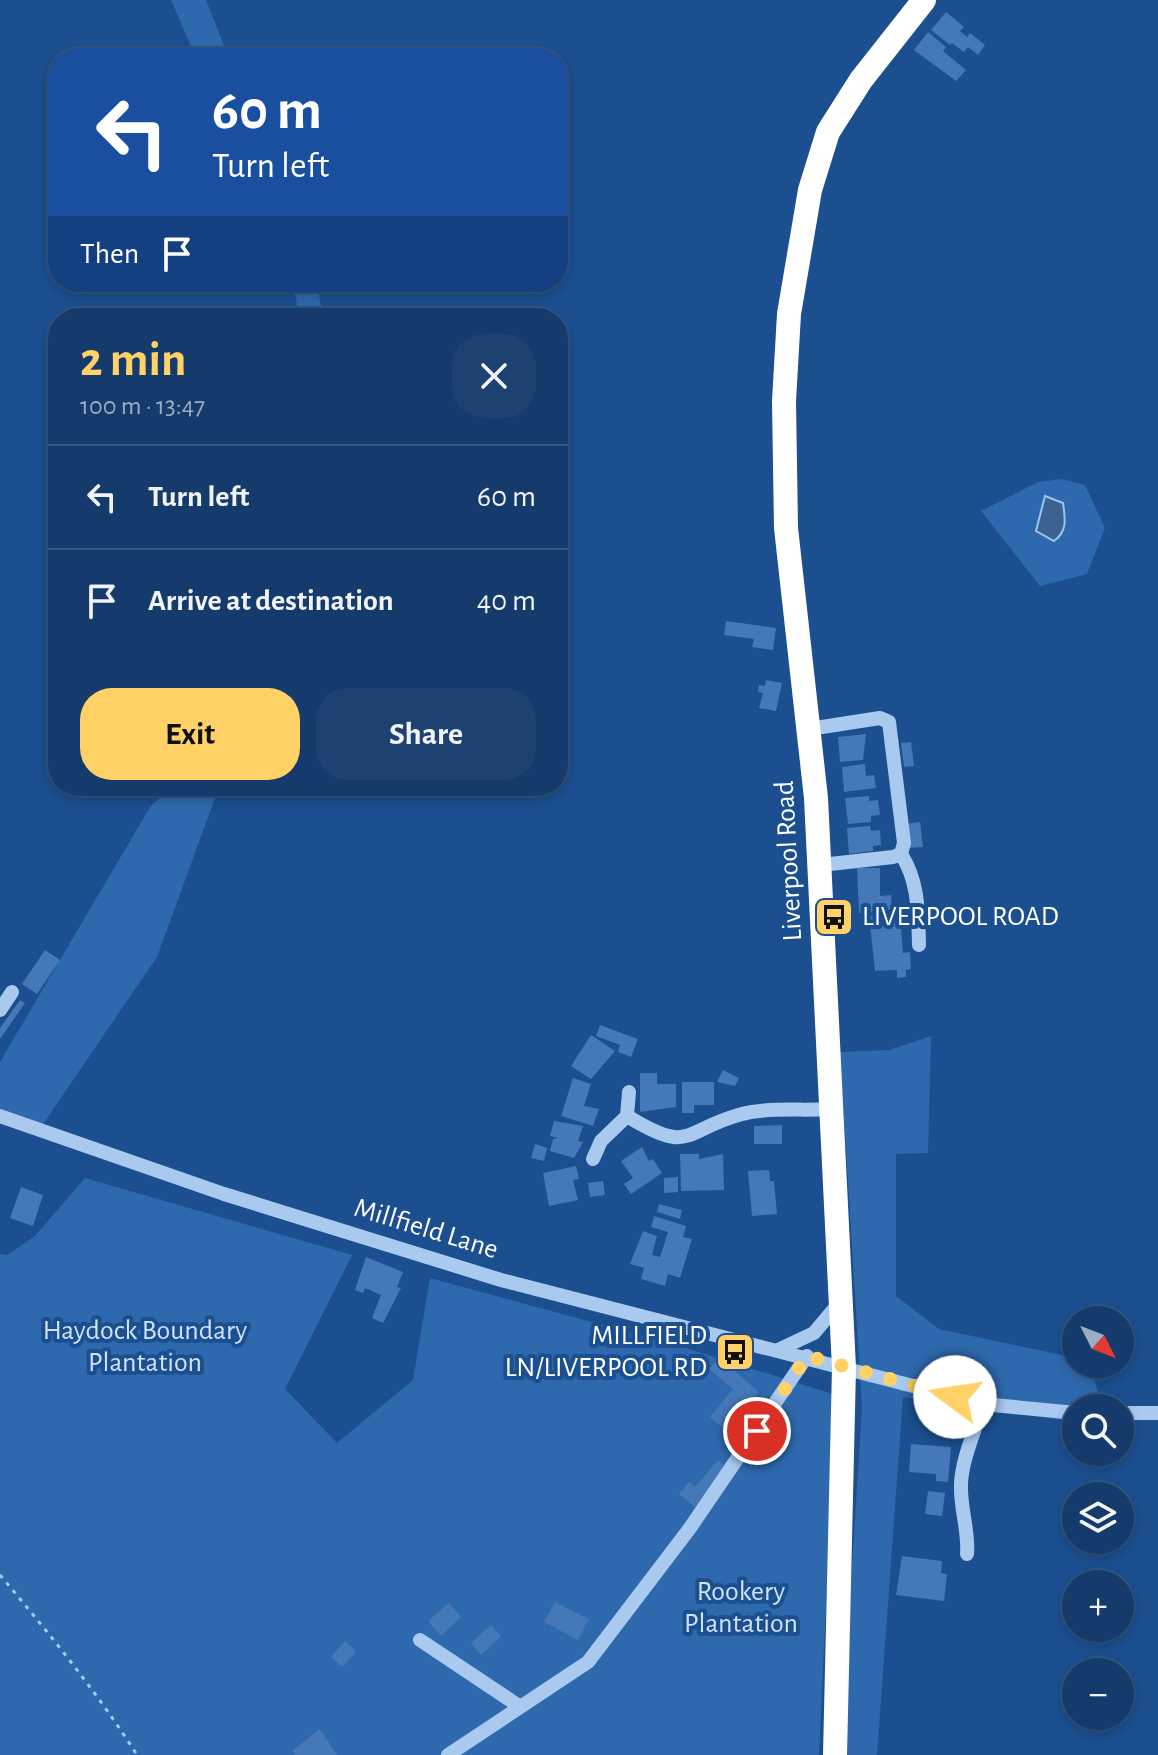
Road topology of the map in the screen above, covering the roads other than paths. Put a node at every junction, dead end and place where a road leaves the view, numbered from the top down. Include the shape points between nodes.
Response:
1 (924, 0) edge
2 (809, 729) junction
3 (901, 854) junction
4 (821, 865) junction
5 (919, 945) dead end
6 (12, 992) dead end
7 (0, 1010) edge
8 (629, 1092) dead end
9 (831, 1109) junction
10 (0, 1116) edge
11 (627, 1116) junction
12 (593, 1159) dead end
13 (840, 1302) junction
14 (780, 1349) junction
15 (807, 1356) junction
16 (844, 1368) junction
17 (983, 1404) junction
18 (1062, 1412) edge
19 (1134, 1413) edge
20 (1158, 1413) edge
21 (967, 1554) dead end
22 (420, 1640) dead end
23 (519, 1706) junction
24 (448, 1755) edge
25 (835, 1755) edge

1 - 2 highway, Liverpool Road via 855,88 828,132 810,190 797,263 789,314 784,463 786,528
2 - 3 street via 880,718 889,722 902,817
2 - 4 highway, Liverpool Road
3 - 4 street
3 - 5 street via 917,893
4 - 9 highway, Liverpool Road
6 - 7 street
8 - 11 street
9 - 11 street via 745,1114 681,1139 657,1135
9 - 13 highway, Liverpool Road
10 - 14 street, Millfield Lane via 224,1194 501,1280
11 - 12 street via 601,1141
13 - 14 street via 814,1333
13 - 16 highway, Liverpool Road
14 - 15 street, Millfield Lane
15 - 16 street, Millfield Lane
15 - 23 street via 690,1528 588,1662
16 - 17 street, Millfield Lane
16 - 25 highway, Liverpool Road
17 - 18 street, Millfield Lane
17 - 21 street via 961,1477
19 - 20 street
22 - 23 street
23 - 24 street

